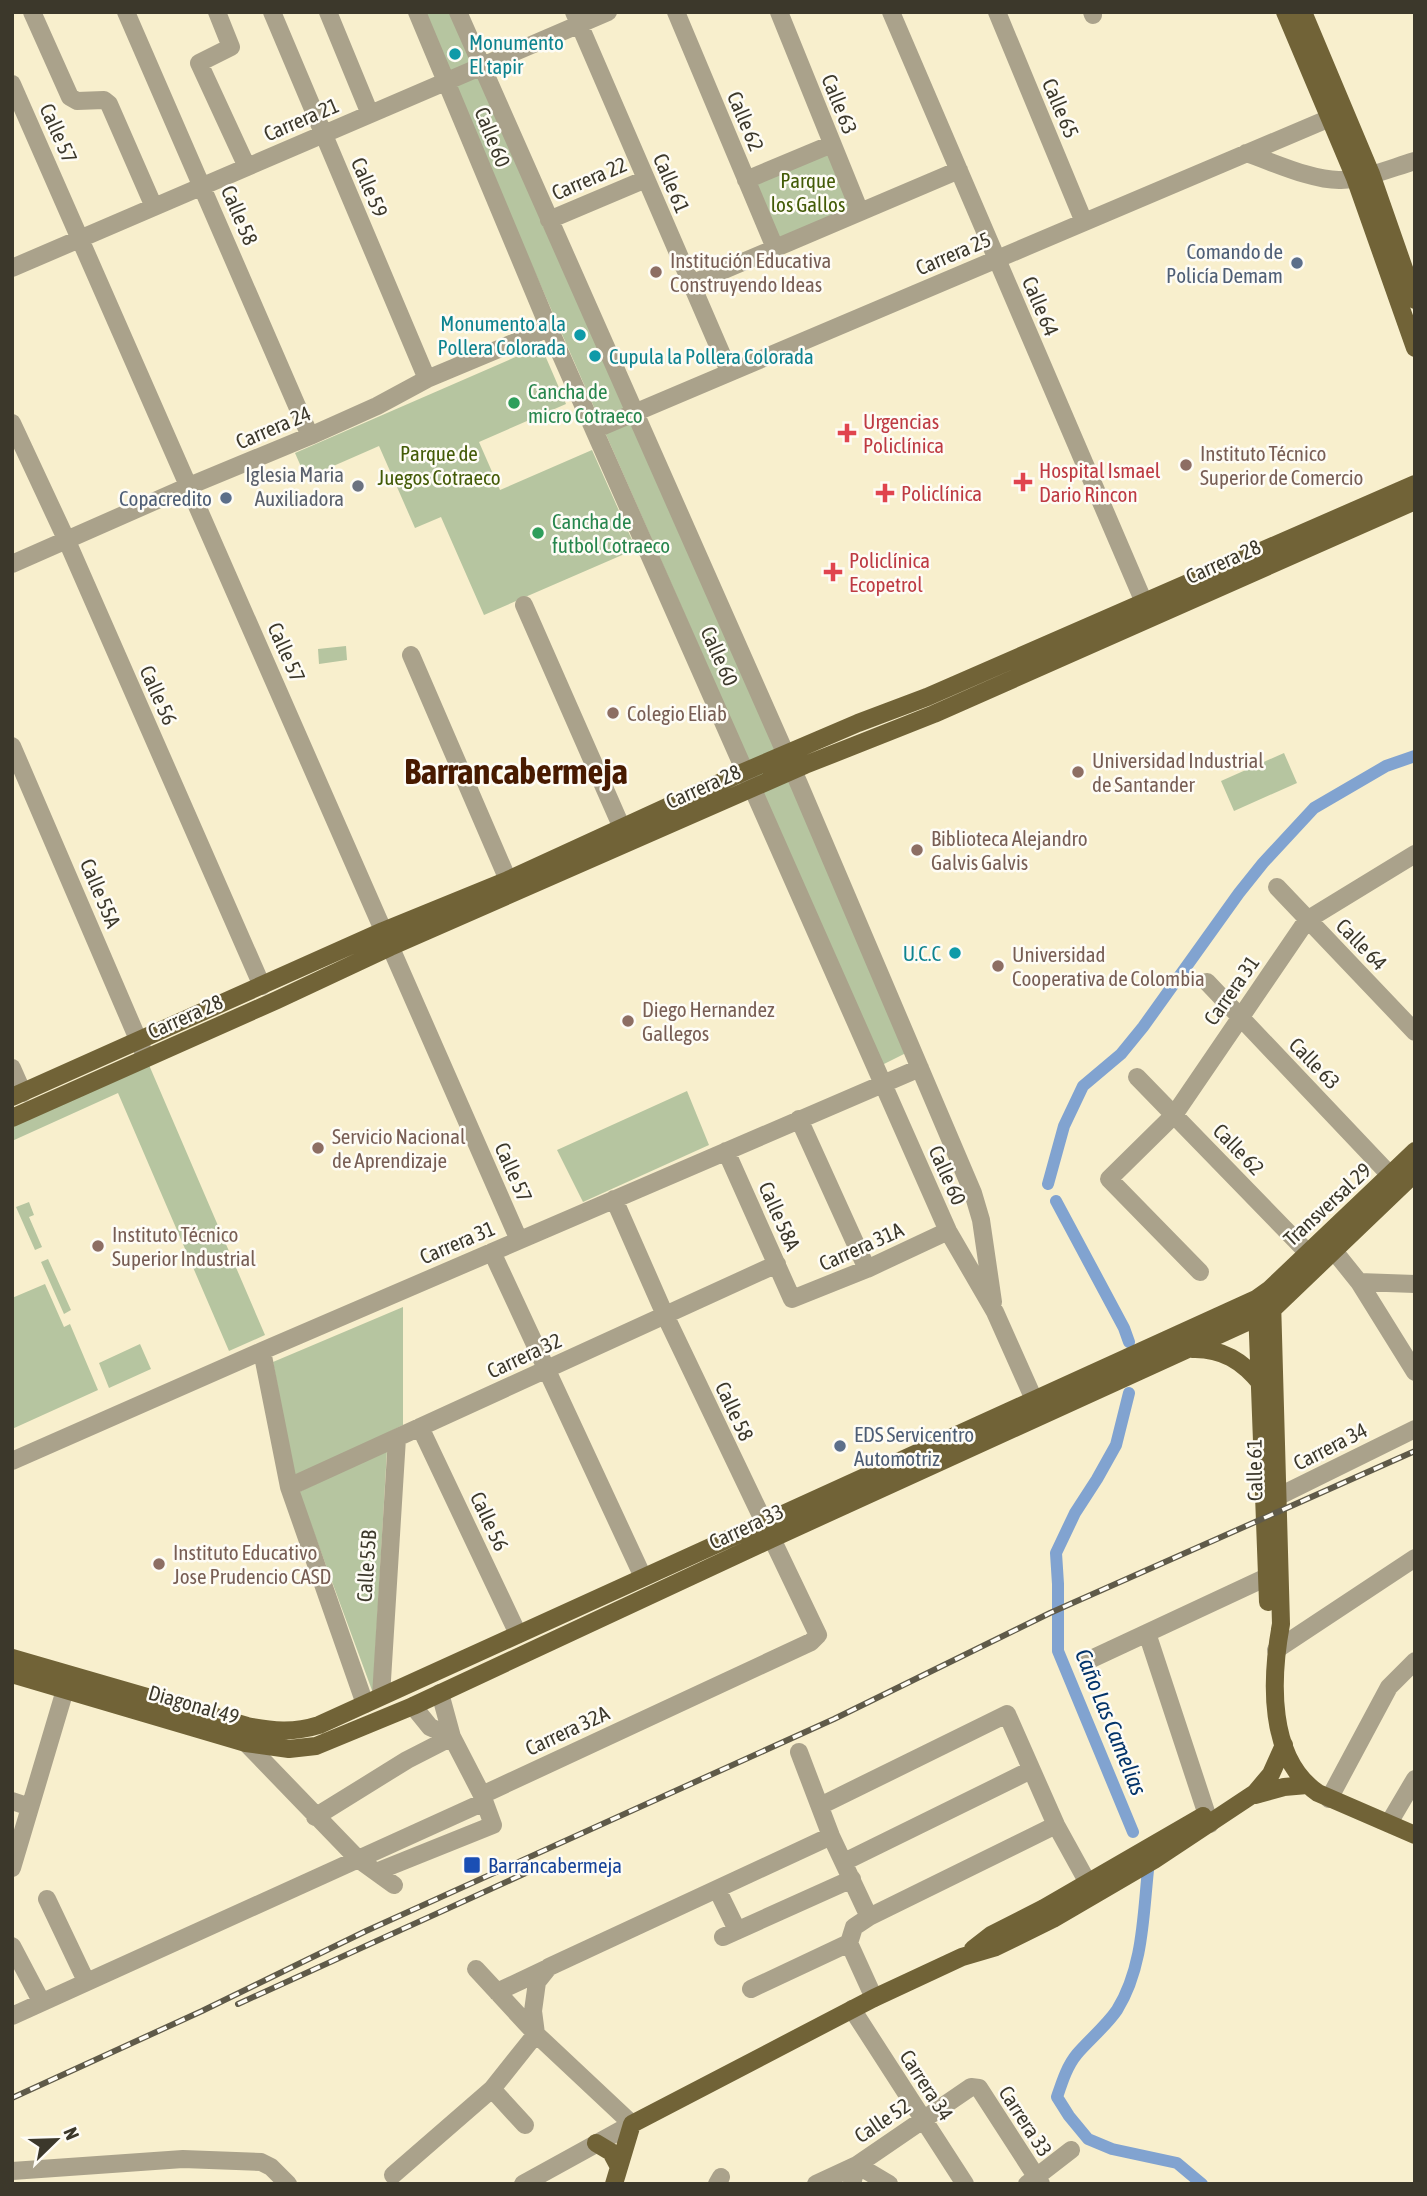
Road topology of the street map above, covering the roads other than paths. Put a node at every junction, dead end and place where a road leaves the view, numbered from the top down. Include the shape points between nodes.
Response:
1 (32, 12) edge
2 (126, 12) edge
3 (217, 12) edge
4 (272, 12) edge
5 (328, 12) edge
6 (416, 12) edge
7 (458, 12) edge
8 (608, 12) edge
9 (676, 12) edge
10 (779, 12) edge
11 (891, 12) edge
12 (997, 12) edge
13 (1285, 12) edge
14 (1303, 12) edge
15 (576, 18) edge
16 (482, 66) junction
17 (446, 81) junction
18 (12, 84) edge
19 (370, 114) junction
20 (1330, 118) junction
21 (323, 134) junction
22 (832, 144) junction
23 (1246, 153) junction
24 (1415, 161) edge
25 (247, 167) junction
26 (959, 170) junction
27 (1363, 176) junction
28 (646, 178) junction
29 (746, 180) junction
30 (203, 185) junction
31 (154, 207) junction
32 (860, 212) junction
33 (550, 220) junction
34 (1084, 222) junction
35 (80, 239) junction
36 (775, 248) junction
37 (996, 258) junction
38 (12, 268) edge
39 (691, 284) junction
40 (1415, 300) edge
41 (549, 328) junction
42 (1415, 348) edge
43 (729, 371) junction
44 (427, 379) junction
45 (634, 412) junction
46 (12, 423) edge
47 (594, 430) junction
48 (310, 436) junction
49 (1415, 484) edge
50 (189, 486) junction
51 (1415, 501) edge
52 (67, 541) junction
53 (12, 564) edge
54 (524, 605) dead end
55 (1147, 609) junction
56 (411, 655) dead end
57 (12, 746) edge
58 (790, 762) junction
59 (746, 771) junction
60 (754, 789) junction
61 (622, 828) junction
62 (1412, 860) edge
63 (508, 880) junction
64 (1277, 887) dead end
65 (1307, 920) junction
66 (387, 939) junction
67 (1207, 982) dead end
68 (262, 986) junction
69 (1239, 1017) junction
70 (1415, 1032) edge
71 (139, 1040) junction
72 (146, 1058) junction
73 (12, 1068) edge
74 (920, 1068) junction
75 (1137, 1077) dead end
76 (883, 1083) junction
77 (18, 1095) edge
78 (1174, 1115) junction
79 (12, 1118) edge
80 (799, 1119) junction
81 (726, 1150) junction
82 (1415, 1152) edge
83 (1415, 1173) edge
84 (1390, 1175) junction
85 (614, 1199) junction
86 (948, 1231) junction
87 (519, 1240) junction
88 (1334, 1251) junction
89 (492, 1252) junction
90 (1308, 1253) junction
91 (777, 1264) junction
92 (867, 1269) junction
93 (1200, 1272) dead end
94 (1359, 1282) junction
95 (1415, 1284) edge
96 (792, 1300) joint
97 (1264, 1303) junction
98 (995, 1312) junction
99 (665, 1315) junction
100 (1188, 1349) junction
101 (262, 1351) junction
102 (545, 1370) junction
103 (1415, 1372) edge
104 (1262, 1384) junction
105 (1038, 1408) junction
106 (420, 1427) junction
107 (1415, 1429) edge
108 (397, 1438) junction
109 (12, 1461) edge
110 (289, 1487) junction
111 (1271, 1501) junction
112 (767, 1531) junction
113 (1415, 1558) edge
114 (643, 1577) junction
115 (1267, 1577) junction
116 (1147, 1633) junction
117 (518, 1634) junction
118 (815, 1640) joint
119 (1276, 1650) junction
120 (12, 1658) edge
121 (1087, 1661) dead end
122 (1415, 1661) edge
123 (12, 1674) edge
124 (405, 1685) junction
125 (65, 1690) junction
126 (440, 1693) junction
127 (372, 1700) junction
128 (414, 1706) junction
129 (386, 1718) junction
130 (1279, 1727) junction
131 (267, 1730) joint
132 (452, 1737) junction
133 (246, 1743) junction
134 (1284, 1745) junction
135 (799, 1752) dead end
136 (1031, 1770) junction
137 (1415, 1779) edge
138 (1307, 1785) junction
139 (1250, 1797) junction
140 (483, 1798) junction
141 (1329, 1798) junction
142 (12, 1801) edge
143 (820, 1806) junction
144 (30, 1807) junction
145 (315, 1817) junction
146 (1208, 1819) junction
147 (1389, 1824) junction
148 (1056, 1825) junction
149 (1415, 1835) edge
150 (831, 1836) junction
151 (358, 1859) junction
152 (12, 1868) edge
153 (848, 1871) junction
154 (376, 1872) junction
155 (1088, 1883) junction
156 (394, 1885) dead end
157 (717, 1889) junction
158 (47, 1899) dead end
159 (869, 1917) junction
160 (849, 1943) junction
161 (12, 1946) edge
162 (962, 1957) junction
163 (549, 1967) junction
164 (476, 1969) dead end
165 (86, 1981) junction
166 (751, 1989) dead end
167 (498, 1992) junction
168 (874, 1998) junction
169 (41, 2001) junction
170 (852, 2009) junction
171 (12, 2016) edge
172 (536, 2034) junction
173 (971, 2087) joint
174 (492, 2089) junction
175 (639, 2120) junction
176 (922, 2120) junction
177 (525, 2125) dead end
178 (596, 2143) junction
179 (1070, 2150) dead end
180 (857, 2165) junction
181 (15, 2170) edge
182 (393, 2175) dead end
183 (616, 2175) edge
184 (1035, 2182) edge
185 (37, 2184) edge
186 (288, 2184) edge
187 (523, 2184) edge
188 (626, 2184) edge
189 (816, 2184) edge
190 (852, 2184) edge
191 (889, 2184) edge
192 (965, 2184) edge

1 - 31 street via 71,97 109,104
2 - 30 street, Calle 58
3 - 25 street via 232,47 199,63
4 - 21 street, Calle 59
5 - 19 street
6 - 17 street, Calle 60
7 - 16 street, Calle 60
8 - 15 street, Carrera 21
9 - 29 street, Calle 62
10 - 22 street, Calle 63
11 - 26 street, Calle 64
12 - 34 street, Calle 65
13 - 20 main road
14 - 27 main road
15 - 16 street, Carrera 21
15 - 28 street, Calle 61
16 - 17 street, Carrera 21
16 - 33 street, Calle 60
17 - 19 street, Carrera 21
17 - 41 street, Calle 60
18 - 35 street, Calle 57
19 - 21 street, Carrera 21
20 - 23 street, Carrera 25
20 - 27 main road
21 - 25 street, Carrera 21
21 - 44 street, Calle 59
22 - 29 street
22 - 32 street, Calle 63
23 - 27 street via 1323,178
23 - 34 street, Carrera 25
24 - 27 street
25 - 30 street, Carrera 21
26 - 32 street
26 - 37 street, Calle 64
27 - 40 main road
27 - 42 main road
28 - 33 street, Carrera 22
28 - 39 street, Calle 61
29 - 36 street, Calle 62
30 - 31 street, Carrera 21
30 - 48 street, Calle 58
31 - 35 street, Carrera 21
32 - 36 street
33 - 45 street, Calle 60
34 - 37 street, Carrera 25
35 - 38 street, Carrera 21
35 - 50 street, Calle 57
36 - 39 street
37 - 43 street, Carrera 25
37 - 55 street, Calle 64
39 - 43 street, Calle 61
41 - 44 street, Carrera 24
41 - 47 street, Calle 60
43 - 45 street, Carrera 25
44 - 48 street, Carrera 24
45 - 47 street, Carrera 25
45 - 58 street, Calle 60
46 - 52 street, Calle 56
47 - 59 street, Calle 60
48 - 50 street, Carrera 24
49 - 55 main road, Carrera 28
50 - 52 street, Carrera 24
50 - 66 street, Calle 57
51 - 55 main road, Carrera 28
52 - 53 street, Carrera 24
52 - 68 street, Calle 56
54 - 61 street
55 - 58 main road, Carrera 28 via 934,714
56 - 63 street
57 - 71 street, Calle 55A
58 - 59 main road, Carrera 28
58 - 60 main road, Carrera 28
58 - 74 street, Calle 60
59 - 60 street, Calle 60
59 - 61 main road, Carrera 28
60 - 66 main road, Carrera 28
60 - 76 street, Calle 60
61 - 63 main road, Carrera 28
62 - 65 street, Carrera 31
63 - 66 main road, Carrera 28
64 - 65 street, Calle 64
65 - 69 street, Carrera 31
65 - 70 street, Calle 64
66 - 68 main road, Carrera 28
66 - 72 main road, Carrera 28
66 - 87 street, Calle 57
67 - 69 street, Calle 63
68 - 71 main road, Carrera 28
69 - 78 street, Carrera 31
69 - 84 street, Calle 63
71 - 72 street, Calle 55A
71 - 77 main road, Carrera 28
72 - 79 main road, Carrera 28
73 - 77 street
74 - 76 street, Carrera 31
74 - 98 street, Calle 60 via 973,1193
75 - 78 street, Calle 62
76 - 80 street, Carrera 31
76 - 86 street, Calle 60
78 - 90 street, Calle 62
78 - 93 street, Carrera 31 via 1109,1179
80 - 81 street, Carrera 31
80 - 92 street
81 - 85 street, Carrera 31
81 - 91 street, Calle 58A
82 - 84 main road, Transversal 29
83 - 88 main road, Transversal 29
84 - 90 main road, Transversal 29
85 - 87 street, Carrera 31
85 - 99 street, Calle 58
86 - 92 street, Carrera 31A
86 - 98 street, Calle 60
87 - 89 street, Carrera 31
88 - 94 street
88 - 97 main road, Transversal 29
89 - 101 street, Carrera 31
89 - 102 street
90 - 97 main road, Transversal 29
91 - 96 street, Calle 58A
91 - 99 street, Carrera 32
92 - 96 street, Carrera 31A
94 - 95 street
94 - 103 street
97 - 100 main road, Carrera 33
97 - 104 main road, Calle 61
97 - 105 main road, Carrera 33
97 - 111 main road, Calle 61
98 - 105 street, Calle 60
99 - 102 street, Carrera 32
99 - 112 street, Calle 58
100 - 104 main road via 1222,1352 1238,1360
100 - 105 main road, Carrera 33
101 - 109 street, Carrera 31
101 - 110 street
102 - 106 street, Carrera 32
102 - 114 street
104 - 111 main road, Calle 61
105 - 112 main road, Carrera 33
106 - 108 street, Carrera 32
106 - 117 street, Calle 56
107 - 111 street, Carrera 34
108 - 110 street, Carrera 32
108 - 127 street, Calle 55B
110 - 127 street
111 - 115 main road, Calle 61
111 - 119 main road, Calle 61 via 1281,1623
112 - 114 main road, Carrera 33
112 - 118 street, Calle 58 via 818,1635
112 - 126 main road, Carrera 33
113 - 119 street
114 - 117 main road, Carrera 33
115 - 116 street
115 - 119 main road, Calle 61 via 1269,1624
116 - 121 street
116 - 146 street
117 - 124 main road, Carrera 33
118 - 140 street, Carrera 32A
119 - 130 main road, Calle 61
120 - 131 main road, Diagonal 49
122 - 141 street via 1389,1687
123 - 125 main road, Diagonal 49
124 - 127 main road, Carrera 33
124 - 128 main road
125 - 133 main road, Diagonal 49
125 - 144 street
126 - 128 main road, Carrera 33
126 - 132 street
127 - 129 main road via 385,1704
127 - 131 main road, Carrera 33 via 308,1728
128 - 129 main road, Carrera 33
128 - 132 street via 430,1727
129 - 133 main road, Carrera 33 via 316,1746 289,1749
130 - 134 main road, Calle 61
130 - 146 main road via 1259,1776
132 - 140 street
132 - 145 street via 407,1759
133 - 145 street, Diagonal 49
134 - 138 main road, Calle 61
134 - 139 main road via 1271,1774
135 - 143 street
136 - 143 street via 1010,1717 1004,1714
136 - 148 street
136 - 153 street
137 - 147 street
138 - 139 main road
138 - 141 main road
139 - 146 main road
140 - 151 street, Carrera 32A
140 - 154 street via 493,1825
141 - 147 main road
142 - 144 street
143 - 150 street
144 - 152 street
145 - 151 street, Diagonal 49
146 - 155 main road
146 - 162 main road via 1130,1874 1053,1919 996,1947
147 - 149 main road
148 - 155 street
148 - 159 street
150 - 153 street
150 - 157 street
151 - 154 street, Diagonal 49
151 - 165 street, Carrera 32A
153 - 157 street via 730,1934
153 - 159 street
154 - 156 street, Diagonal 49
155 - 162 main road via 991,1935
157 - 163 street
158 - 165 street
159 - 160 street via 854,1927
160 - 166 street
160 - 168 street
161 - 169 street
162 - 168 main road
163 - 167 street
163 - 172 street via 537,1982
164 - 167 street
165 - 169 street, Carrera 32A
167 - 172 street
168 - 170 main road
169 - 171 street, Carrera 32A
170 - 175 main road
170 - 176 street, Carrera 34
172 - 174 street
172 - 175 street
173 - 176 street, Calle 52
173 - 184 street, Carrera 33 via 979,2088
174 - 177 street
174 - 182 street
175 - 178 street
175 - 183 main road
175 - 188 main road
176 - 180 street, Calle 52
176 - 192 street, Carrera 34
178 - 183 main road via 611,2152
178 - 187 street
179 - 184 street
180 - 189 street, Calle 52
180 - 190 street
180 - 191 street
181 - 185 street
181 - 186 street via 183,2159 265,2163

